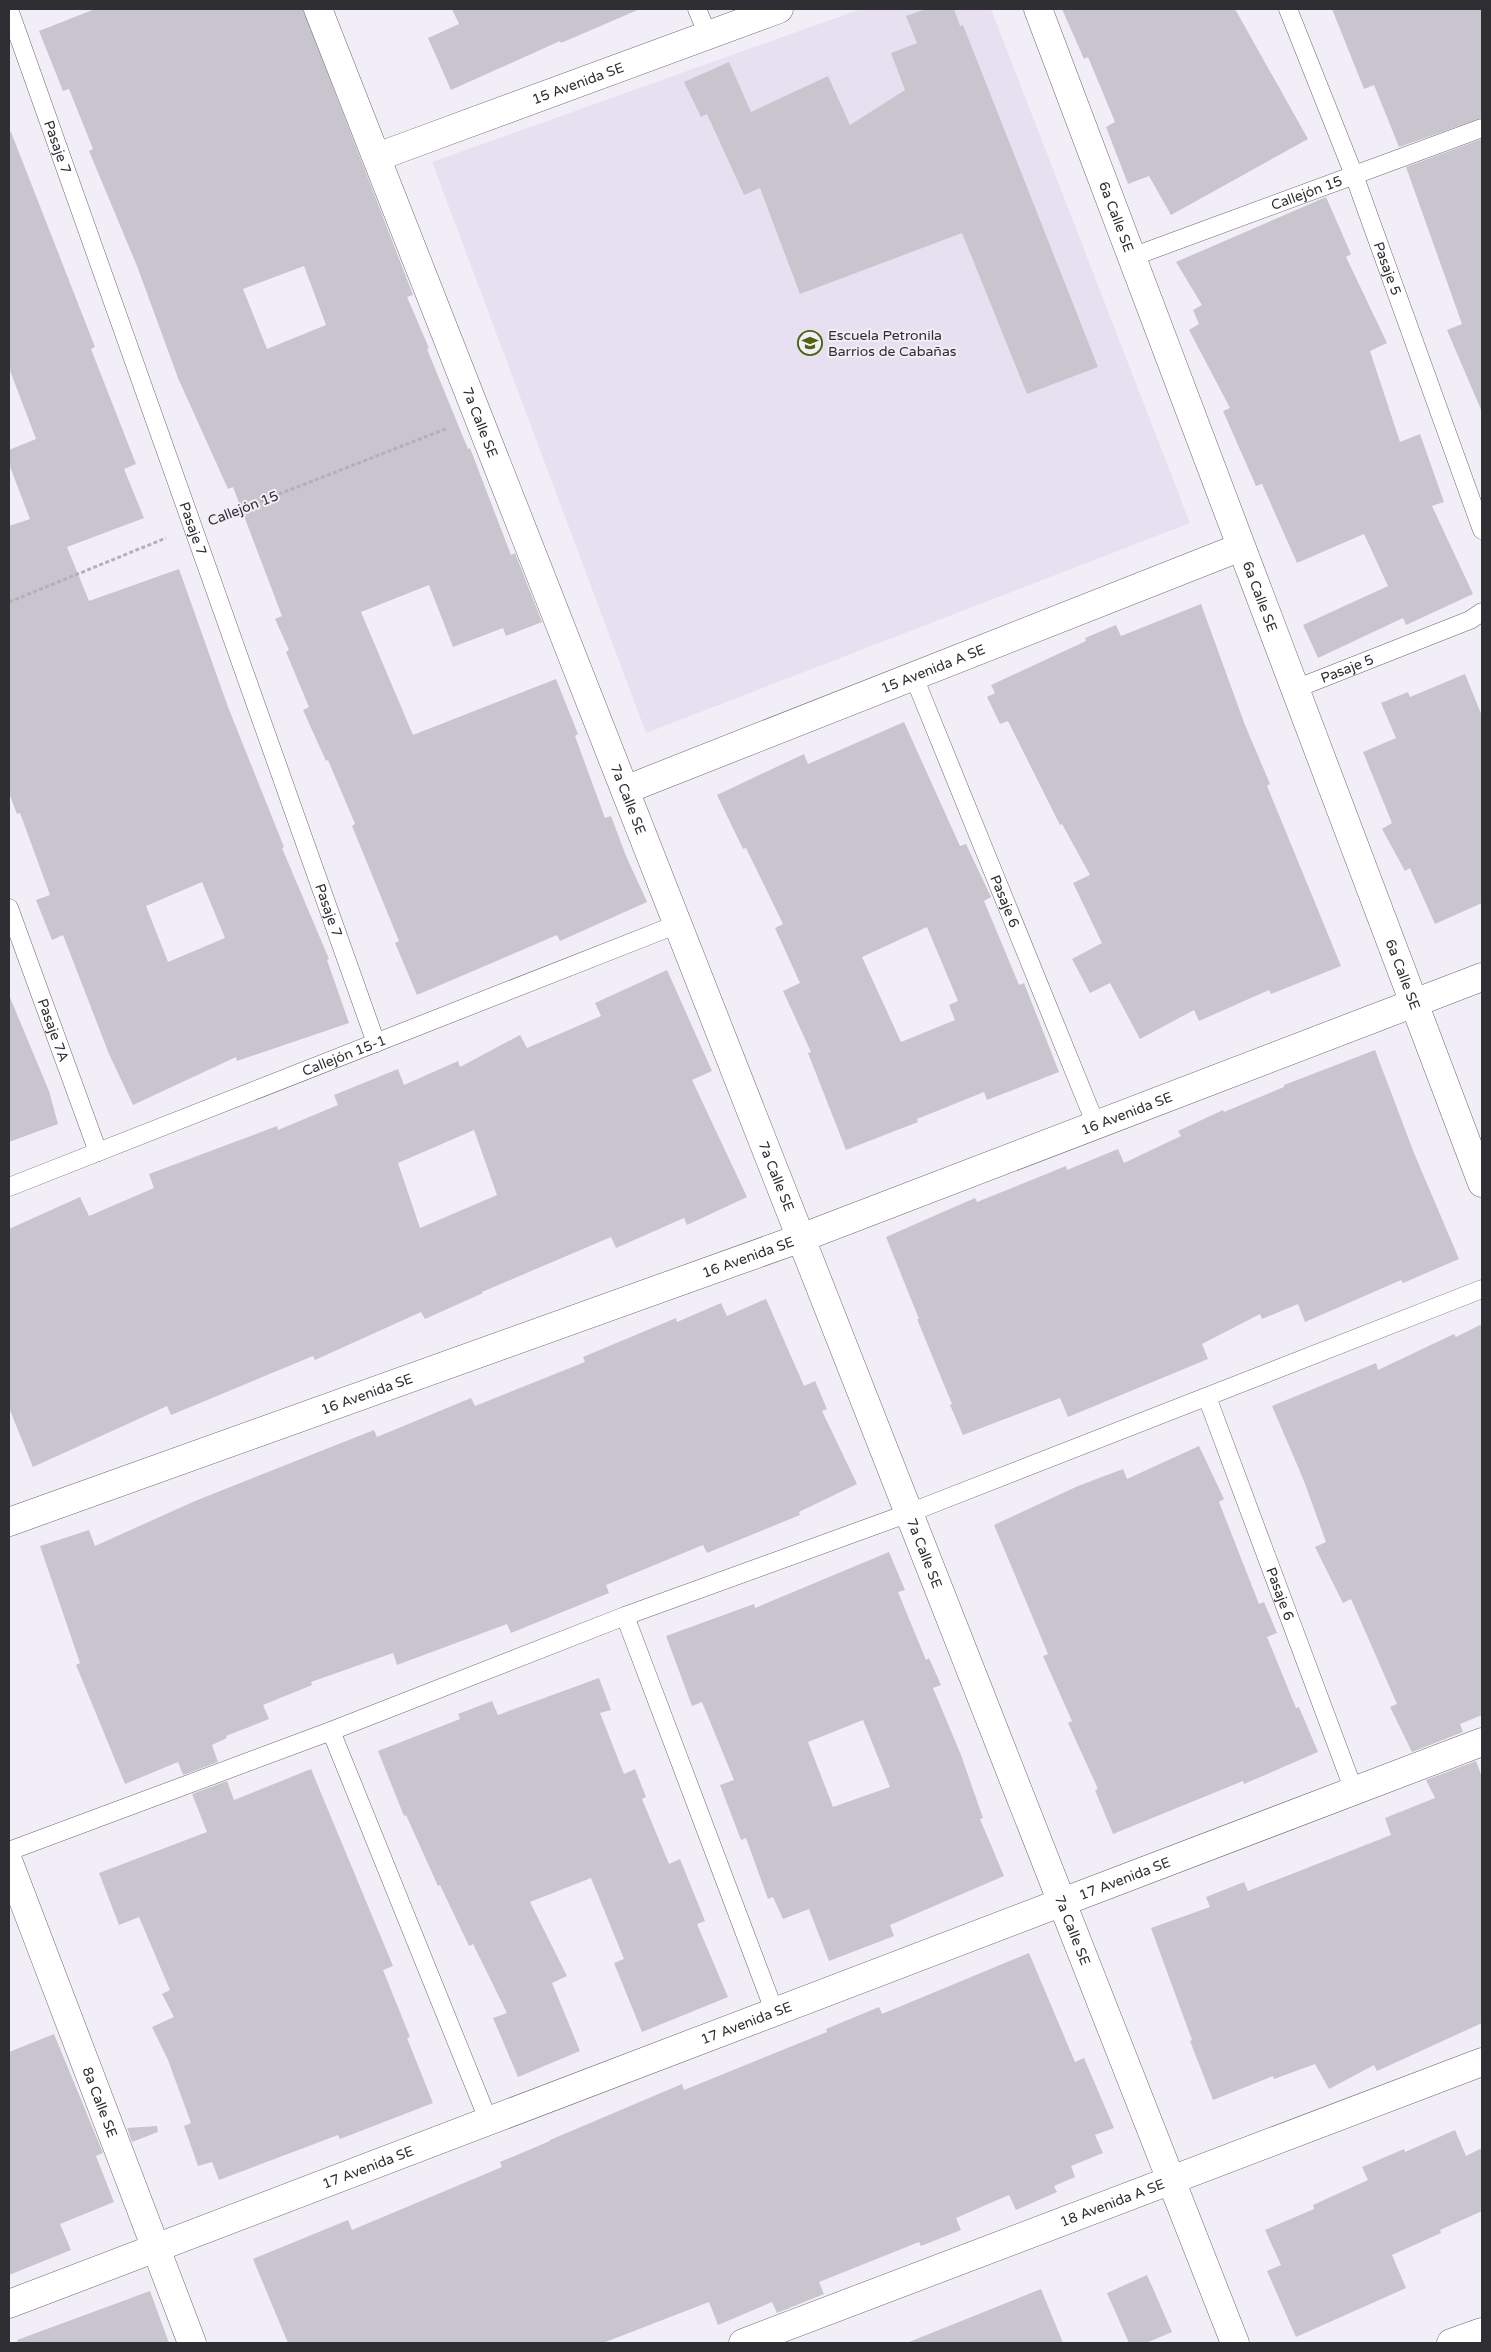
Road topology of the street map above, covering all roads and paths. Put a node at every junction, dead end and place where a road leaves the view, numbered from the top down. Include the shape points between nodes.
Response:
1 (318, 9) edge
2 (697, 9) edge
3 (779, 9) edge
4 (1038, 9) edge
5 (1288, 9) edge
6 (15, 13) edge
7 (708, 35) junction
8 (1482, 128) edge
9 (377, 157) junction
10 (1354, 175) junction
11 (1132, 257) junction
12 (479, 416) junction
13 (194, 527) junction
14 (1482, 530) edge
15 (1242, 547) junction
16 (9, 602) edge
17 (1482, 612) edge
18 (914, 677) junction
19 (1296, 689) junction
20 (625, 790) junction
21 (9, 908) edge
22 (678, 924) junction
23 (1482, 977) edge
24 (1414, 1003) junction
25 (376, 1043) junction
26 (1096, 1125) junction
27 (98, 1152) junction
28 (1482, 1183) edge
29 (9, 1187) edge
30 (801, 1238) junction
31 (1482, 1289) edge
32 (1208, 1396) junction
33 (909, 1513) junction
34 (9, 1522) edge
35 (625, 1616) junction
36 (331, 1731) junction
37 (1482, 1742) edge
38 (1354, 1791) junction
39 (9, 1851) edge
40 (9, 1863) edge
41 (1062, 1903) junction
42 (775, 2013) junction
43 (1482, 2062) edge
44 (489, 2122) junction
45 (1171, 2179) junction
46 (156, 2249) junction
47 (9, 2304) edge
48 (1482, 2332) edge
49 (192, 2343) edge
50 (743, 2343) edge
51 (1236, 2343) edge
52 (1451, 2343) edge

1 - 9 street, 7a Calle SE
2 - 7 lane
3 - 7 street, 15 Avenida SE
4 - 11 street, 6a Calle SE
5 - 10 lane, Pasaje 5
6 - 13 lane, Pasaje 7
7 - 9 street, 15 Avenida SE
8 - 10 lane, Callejón 15
9 - 12 street, 7a Calle SE
10 - 11 lane, Callejón 15
10 - 14 lane, Pasaje 5
11 - 15 street, 6a Calle SE
12 - 13 path, Callejón 15
12 - 20 street, 7a Calle SE
13 - 16 path, Callejón 15
13 - 25 lane, Pasaje 7
15 - 18 street, 15 Avenida A SE
15 - 19 street, 6a Calle SE
17 - 19 lane, Pasaje 5 via 1470,620
18 - 20 street, 15 Avenida A SE
18 - 26 lane, Pasaje 6
19 - 24 street, 6a Calle SE
20 - 22 street, 7a Calle SE
21 - 27 lane, Pasaje 7A
22 - 25 lane, Callejón 15-1
22 - 30 street, 7a Calle SE
23 - 24 street, 16 Avenida SE
24 - 26 street, 16 Avenida SE
24 - 28 street, 6a Calle SE
25 - 27 lane, Callejón 15-1
26 - 30 street, 16 Avenida SE
27 - 29 lane, Callejón 15-1
30 - 33 street, 7a Calle SE
30 - 34 street, 16 Avenida SE
31 - 32 lane
32 - 33 lane
32 - 38 lane, Pasaje 6
33 - 35 lane
33 - 41 street, 7a Calle SE
35 - 36 lane
35 - 42 lane
36 - 39 lane
36 - 44 lane
37 - 38 street, 17 Avenida SE
38 - 41 street, 17 Avenida SE
40 - 46 street, 8a Calle SE
41 - 42 street, 17 Avenida SE
41 - 45 street, 7a Calle SE
42 - 44 street, 17 Avenida SE
43 - 45 street, 18 Avenida A SE
44 - 46 street, 17 Avenida SE
45 - 50 street, 18 Avenida A SE
45 - 51 street, 7a Calle SE
46 - 47 street, 17 Avenida SE
46 - 49 street, 8a Calle SE
48 - 52 street

